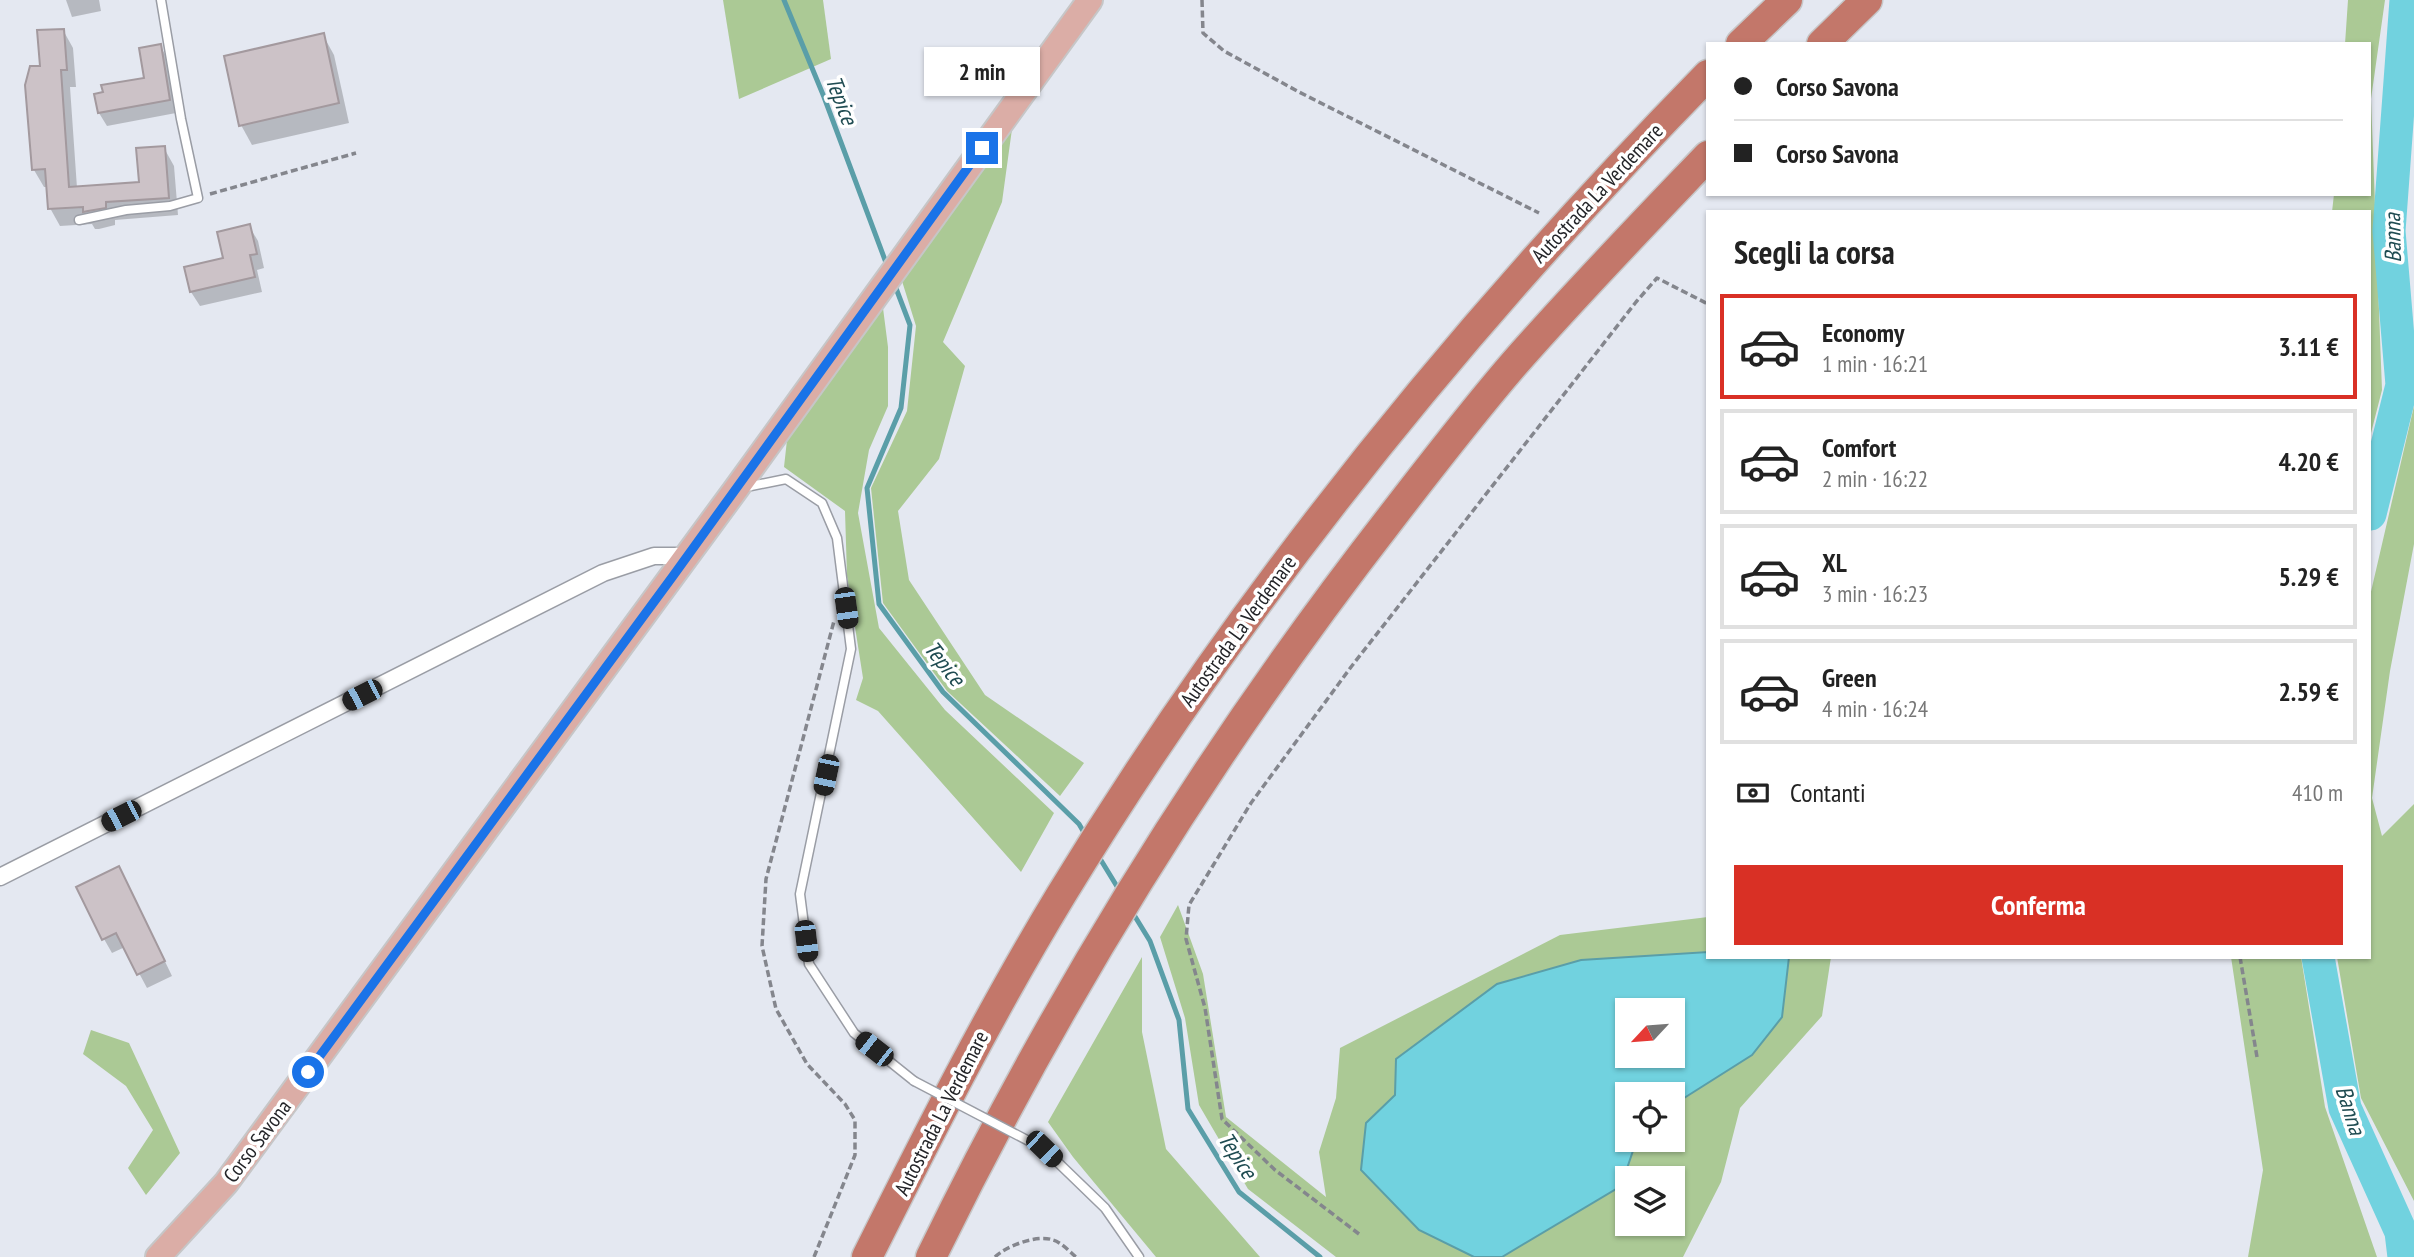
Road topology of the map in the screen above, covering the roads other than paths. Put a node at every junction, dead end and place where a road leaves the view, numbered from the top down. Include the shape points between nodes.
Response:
1 (161, 0) edge
2 (1090, 0) edge
3 (1787, 0) edge
4 (1867, 0) edge
5 (1743, 42) edge
6 (1824, 42) edge
7 (1706, 77) edge
8 (1706, 158) edge
9 (79, 220) dead end
10 (736, 489) junction
11 (687, 556) junction
12 (0, 877) edge
13 (158, 1257) edge
14 (867, 1257) edge
15 (931, 1257) edge
16 (1139, 1257) edge

1 - 9 lane via 198,198
2 - 10 main road, Corso Savona
3 - 5 highway
4 - 6 highway
7 - 14 highway, Autostrada La Verdemare via 1440,367 1372,450 1200,681 1059,898 920,1150
8 - 15 highway via 1548,326 1428,469 1261,692 1193,793 1040,1045
10 - 11 main road, Corso Savona
10 - 16 lane, bridge via 786,479 822,503 837,538 851,649 800,894 809,964 854,1032 914,1081 1044,1149 1105,1208
11 - 12 street via 654,556 603,573
11 - 13 main road, Corso Savona via 226,1183

